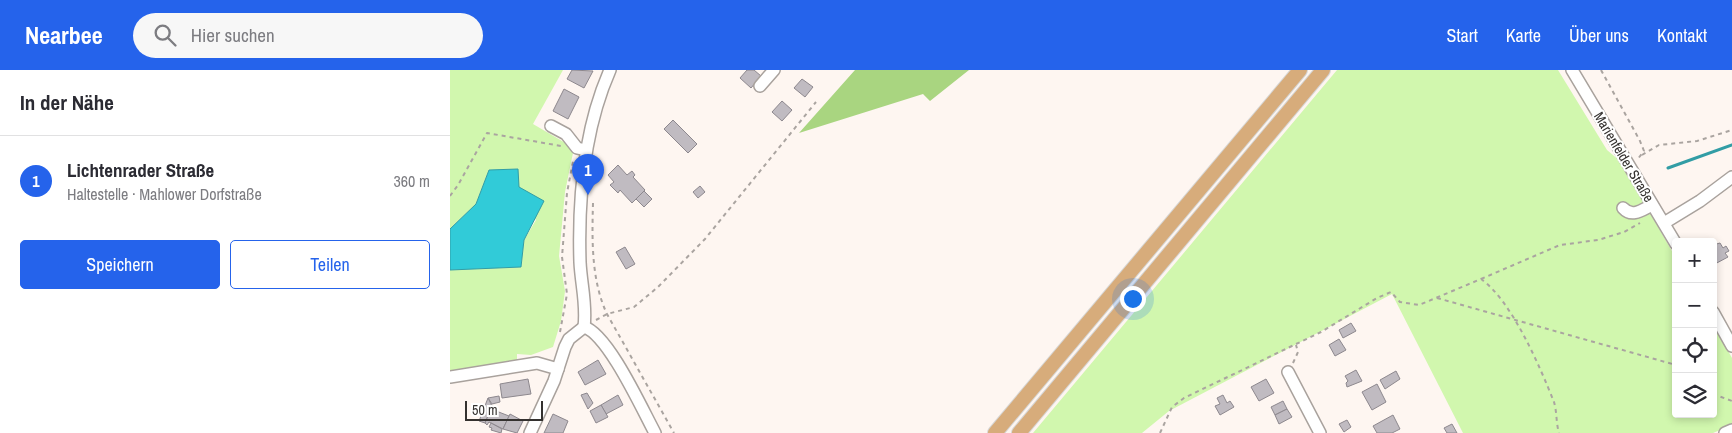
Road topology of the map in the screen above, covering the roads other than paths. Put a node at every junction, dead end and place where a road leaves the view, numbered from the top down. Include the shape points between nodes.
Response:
1 (610, 70) edge
2 (774, 70) edge
3 (1300, 70) edge
4 (1322, 70) edge
5 (1572, 70) edge
6 (760, 86) dead end
7 (551, 126) dead end
8 (586, 150) junction
9 (1732, 177) edge
10 (1652, 205) junction
11 (1622, 208) dead end
12 (1664, 223) junction
13 (1673, 238) edge
14 (1717, 319) edge
15 (584, 327) junction
16 (1732, 346) edge
17 (558, 369) junction
18 (1288, 372) road end
19 (450, 377) edge
20 (1732, 430) edge
21 (530, 433) edge
22 (655, 433) edge
23 (995, 433) edge
24 (1019, 433) edge
25 (1320, 433) edge
26 (1725, 433) edge

1 - 8 street
2 - 6 street
3 - 23 main road
4 - 24 main road
5 - 10 street, Marienfelder Straße
7 - 8 street via 566,134 577,148
8 - 15 street via 580,218
9 - 12 street
10 - 11 street via 1633,214
10 - 12 street, Marienfelder Straße
12 - 13 street, Marienfelder Straße
14 - 16 street
15 - 17 street via 569,339
15 - 22 street via 598,335 608,348
17 - 19 street via 537,363
17 - 21 street
18 - 25 street
20 - 26 street

